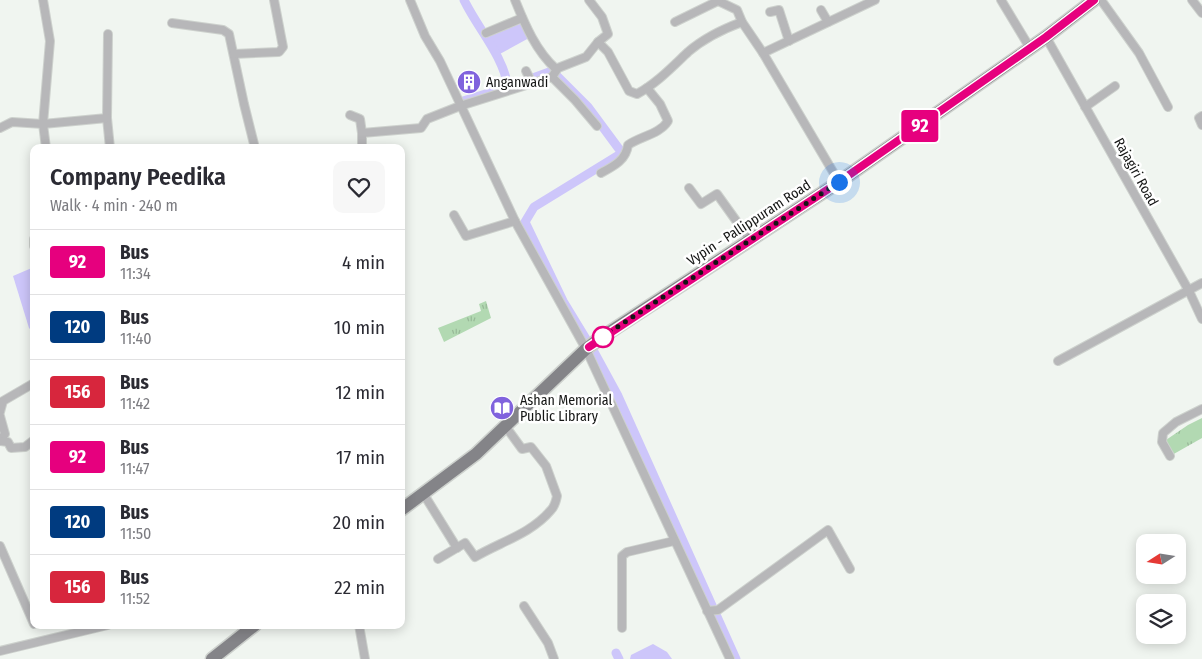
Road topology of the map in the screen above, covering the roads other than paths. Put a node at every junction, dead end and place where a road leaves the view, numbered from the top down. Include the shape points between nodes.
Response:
1 (43, 0) edge
2 (274, 0) edge
3 (410, 0) edge
4 (515, 0) edge
5 (588, 0) edge
6 (717, 0) edge
7 (875, 0) edge
8 (1001, 0) edge
9 (1094, 0) edge
10 (1101, 0) edge
11 (1192, 0) edge
12 (821, 10) dead end
13 (770, 12) dead end
14 (1202, 13) edge
15 (522, 18) junction
16 (675, 22) dead end
17 (742, 22) junction
18 (828, 22) junction
19 (172, 24) dead end
20 (486, 33) dead end
21 (108, 34) dead end
22 (1046, 37) junction
23 (789, 41) junction
24 (598, 42) junction
25 (1030, 48) junction
26 (763, 53) junction
27 (234, 54) junction
28 (556, 70) junction
29 (526, 71) dead end
30 (552, 77) junction
31 (532, 83) junction
32 (1115, 86) dead end
33 (647, 88) junction
34 (460, 106) junction
35 (1085, 107) junction
36 (1168, 107) dead end
37 (350, 114) dead end
38 (1202, 116) edge
39 (106, 118) junction
40 (43, 124) junction
41 (1202, 124) edge
42 (597, 126) dead end
43 (0, 128) edge
44 (362, 133) junction
45 (46, 144) edge
46 (109, 144) edge
47 (254, 144) edge
48 (362, 144) edge
49 (601, 173) dead end
50 (839, 182) junction
51 (689, 188) dead end
52 (454, 215) dead end
53 (515, 221) junction
54 (750, 240) junction
55 (1202, 283) edge
56 (1189, 291) junction
57 (1202, 319) edge
58 (591, 346) junction
59 (1058, 361) dead end
60 (30, 385) edge
61 (1202, 409) edge
62 (0, 412) edge
63 (0, 416) edge
64 (506, 427) junction
65 (0, 441) edge
66 (30, 443) edge
67 (1170, 456) dead end
68 (423, 493) junction
69 (405, 507) edge
70 (674, 541) junction
71 (0, 546) edge
72 (457, 548) junction
73 (438, 559) dead end
74 (850, 570) dead end
75 (524, 606) dead end
76 (707, 611) junction
77 (30, 616) edge
78 (622, 628) dead end
79 (36, 629) edge
80 (90, 629) edge
81 (249, 629) edge
82 (360, 629) edge
83 (41, 640) junction
84 (0, 651) edge
85 (212, 659) edge
86 (365, 659) edge
87 (554, 659) edge
88 (730, 659) edge

1 - 40 street via 50,41
2 - 27 street via 282,50
3 - 34 street
4 - 15 street
5 - 24 street via 602,17 608,34
6 - 16 street
6 - 17 street via 737,10
7 - 18 street
8 - 25 street
9 - 22 main road, Vypin - Pallippuram Road
10 - 36 street via 1139,53
11 - 14 street
12 - 18 street
13 - 23 street via 779,10
15 - 20 street
15 - 28 street via 546,60
17 - 26 street
17 - 33 street via 723,28 689,51
18 - 23 street
19 - 27 street via 226,31 231,37
21 - 39 street
22 - 25 main road, Vypin - Pallippuram Road
22 - 35 street, Rajagiri Road
23 - 26 street
24 - 28 street via 586,57
24 - 33 street via 608,52 629,91 637,94
25 - 50 main road, Vypin - Pallippuram Road
26 - 50 street
27 - 47 street
28 - 30 street
29 - 31 street
30 - 31 street
30 - 42 street
31 - 34 street
32 - 35 street
33 - 49 street via 668,121 663,128 628,145 627,154 620,162
34 - 44 street via 427,119 424,126 417,129
34 - 53 street
35 - 56 street, Rajagiri Road
37 - 44 street via 360,119
38 - 41 street via 1198,118
39 - 40 street
39 - 46 street
40 - 43 street via 12,122
40 - 45 street
44 - 48 street
50 - 54 main road, Vypin - Pallippuram Road
51 - 54 street via 701,204 717,194
52 - 53 street via 466,236
53 - 58 street
54 - 58 main road, Vypin - Pallippuram Road
55 - 56 street
56 - 57 street, Rajagiri Road
56 - 59 street
58 - 64 main road, Vypin - Pallippuram Road
58 - 70 street
60 - 62 street via 2,401
61 - 67 street via 1176,422 1163,433 1162,442
63 - 65 street via 5,434
64 - 68 main road, Vypin - Pallippuram Road
64 - 72 street via 522,449 531,447 546,466 557,496 552,510 520,535 475,557 465,543
65 - 66 street via 8,442 11,448 25,447
68 - 69 main road, Vypin - Pallippuram Road
68 - 72 street
70 - 76 street
70 - 78 street via 622,556
71 - 77 street
72 - 73 street
74 - 76 street via 828,530 718,610
75 - 87 street
76 - 88 street
79 - 83 street
80 - 83 street
81 - 85 main road
82 - 86 street
83 - 84 street

